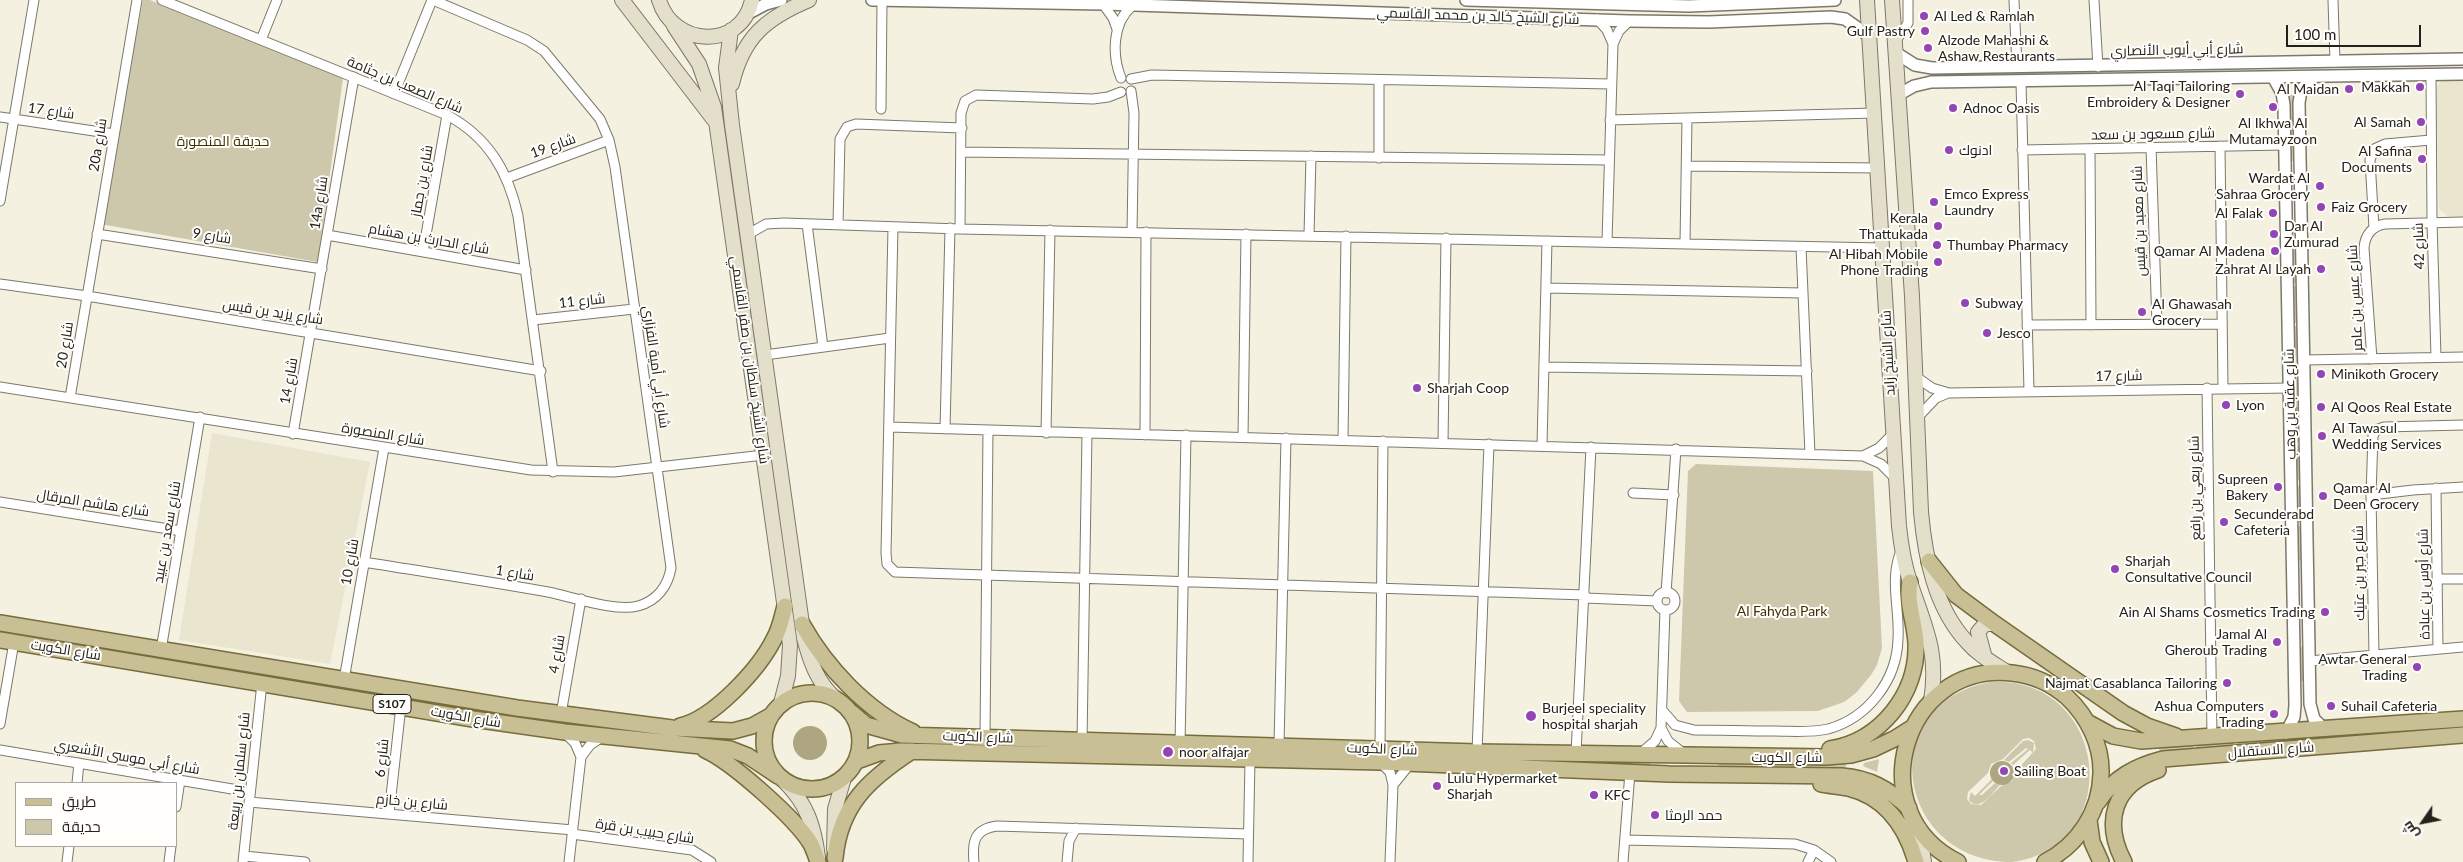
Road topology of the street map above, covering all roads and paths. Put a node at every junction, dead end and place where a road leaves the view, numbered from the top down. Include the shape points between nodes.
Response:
1 (34, 0) edge
2 (137, 0) edge
3 (162, 0) edge
4 (277, 0) edge
5 (433, 0) edge
6 (622, 0) edge
7 (752, 0) edge
8 (781, 0) edge
9 (809, 0) edge
10 (872, 0) edge
11 (882, 0) edge
12 (1466, 0) edge
13 (1836, 0) edge
14 (1867, 0) edge
15 (1892, 0) edge
16 (1908, 0) edge
17 (2014, 0) edge
18 (2094, 0) edge
19 (2333, 0) edge
20 (1004, 1) edge
21 (657, 3) edge
22 (1103, 4) junction
23 (1763, 4) junction
24 (1132, 6) junction
25 (747, 14) junction
26 (1598, 19) junction
27 (1629, 21) junction
28 (1736, 21) junction
29 (674, 26) junction
30 (1118, 29) junction
31 (731, 30) junction
32 (1869, 36) junction
33 (261, 40) junction
34 (1613, 44) junction
35 (1896, 47) junction
36 (2463, 59) edge
37 (2335, 62) junction
38 (2017, 67) junction
39 (2098, 67) junction
40 (1953, 68) junction
41 (2431, 74) junction
42 (2463, 74) edge
43 (354, 77) junction
44 (2273, 77) junction
45 (2314, 77) junction
46 (1126, 79) junction
47 (1379, 80) junction
48 (1950, 82) junction
49 (2021, 82) junction
50 (1611, 84) junction
51 (1131, 91) junction
52 (1121, 92) junction
53 (394, 94) junction
54 (1898, 95) junction
55 (729, 97) junction
56 (881, 109) dead end
57 (1875, 113) junction
58 (447, 115) junction
59 (0, 117) edge
60 (1687, 118) junction
61 (14, 119) junction
62 (1610, 120) junction
63 (716, 123) junction
64 (962, 128) junction
65 (114, 134) junction
66 (609, 140) junction
67 (2431, 140) junction
68 (2284, 145) junction
69 (2220, 146) junction
70 (2151, 147) junction
71 (2090, 148) junction
72 (2022, 150) junction
73 (961, 152) junction
74 (1132, 153) junction
75 (1311, 156) junction
76 (1379, 158) junction
77 (1609, 160) junction
78 (1686, 166) junction
79 (1879, 168) junction
80 (507, 178) junction
81 (2285, 188) junction
82 (0, 201) edge
83 (2300, 205) junction
84 (745, 215) junction
85 (2432, 221) junction
86 (2463, 222) edge
87 (766, 224) junction
88 (807, 224) junction
89 (838, 225) junction
90 (893, 227) junction
91 (950, 228) junction
92 (2374, 228) junction
93 (960, 229) junction
94 (1050, 230) junction
95 (1132, 232) junction
96 (1146, 232) junction
97 (97, 234) junction
98 (1246, 234) junction
99 (327, 235) junction
100 (747, 235) junction
101 (1310, 235) junction
102 (1346, 236) junction
103 (1446, 238) junction
104 (1547, 241) junction
105 (1607, 241) junction
106 (1685, 243) junction
107 (1801, 247) junction
108 (1881, 248) junction
109 (423, 252) junction
110 (322, 268) junction
111 (526, 270) junction
112 (1922, 278) dead end
113 (0, 284) edge
114 (1546, 288) junction
115 (1803, 293) junction
116 (87, 296) junction
117 (1912, 296) junction
118 (634, 309) junction
119 (533, 320) junction
120 (2156, 324) junction
121 (2222, 324) junction
122 (2027, 325) junction
123 (2091, 325) junction
124 (311, 332) junction
125 (890, 338) junction
126 (823, 347) junction
127 (764, 355) junction
128 (2436, 357) junction
129 (2463, 357) edge
130 (2372, 359) junction
131 (2304, 360) junction
132 (1544, 367) junction
133 (1807, 371) junction
134 (541, 372) junction
135 (1915, 376) junction
136 (0, 386) edge
137 (2207, 388) junction
138 (2223, 388) junction
139 (2291, 388) junction
140 (2029, 391) junction
141 (1949, 393) junction
142 (70, 398) junction
143 (1918, 416) junction
144 (200, 418) junction
145 (2463, 425) edge
146 (889, 427) junction
147 (945, 429) junction
148 (988, 430) junction
149 (1046, 433) junction
150 (293, 434) junction
151 (1087, 434) junction
152 (1145, 435) junction
153 (1186, 435) junction
154 (1892, 435) junction
155 (1243, 437) junction
156 (1286, 438) junction
157 (1343, 440) junction
158 (1382, 441) junction
159 (1443, 443) junction
160 (1490, 444) junction
161 (1542, 445) junction
162 (1591, 447) junction
163 (384, 448) junction
164 (1676, 450) junction
165 (1810, 454) junction
166 (764, 455) junction
167 (1863, 456) junction
168 (656, 468) junction
169 (553, 472) junction
170 (1895, 478) junction
171 (2463, 487) edge
172 (2436, 488) junction
173 (1633, 492) dead end
174 (1674, 495) junction
175 (2371, 496) junction
176 (0, 502) edge
177 (181, 531) junction
178 (1902, 549) junction
179 (1929, 561) junction
180 (364, 562) junction
181 (986, 576) junction
182 (1085, 579) junction
183 (2437, 579) junction
184 (2463, 579) edge
185 (1910, 582) junction
186 (1184, 583) junction
187 (1283, 586) junction
188 (1382, 590) junction
189 (1483, 593) junction
190 (1666, 593) junction
191 (658, 594) joint
192 (2293, 594) junction
193 (1585, 596) junction
194 (581, 599) junction
195 (1657, 601) junction
196 (785, 606) junction
197 (1665, 610) junction
198 (2308, 618) junction
199 (0, 623) edge
200 (802, 624) junction
201 (1995, 624) junction
202 (7, 641) edge
203 (2463, 647) edge
204 (2438, 649) junction
205 (161, 650) junction
206 (2374, 655) junction
207 (1986, 659) junction
208 (2309, 661) junction
209 (2007, 672) junction
210 (344, 680) junction
211 (262, 683) junction
212 (835, 698) junction
213 (1931, 701) junction
214 (781, 704) junction
215 (401, 706) junction
216 (517, 708) junction
217 (1662, 710) junction
218 (852, 713) junction
219 (561, 714) junction
220 (770, 716) junction
221 (473, 719) junction
222 (2463, 719) edge
223 (2087, 722) junction
224 (0, 724) edge
225 (1912, 727) junction
226 (672, 728) junction
227 (1661, 728) junction
228 (2324, 730) junction
229 (564, 732) junction
230 (2286, 733) junction
231 (921, 735) junction
232 (2463, 735) edge
233 (603, 736) junction
234 (984, 737) junction
235 (2212, 737) junction
236 (2187, 739) junction
237 (1082, 741) junction
238 (1180, 744) junction
239 (1279, 745) junction
240 (692, 746) junction
241 (1335, 747) junction
242 (0, 750) edge
243 (912, 751) junction
244 (1477, 752) junction
245 (1576, 753) junction
246 (1639, 754) junction
247 (1380, 756) junction
248 (1687, 756) junction
249 (1706, 756) junction
250 (2199, 756) junction
251 (581, 757) junction
252 (1797, 757) junction
253 (857, 760) junction
254 (1250, 760) junction
255 (1302, 761) junction
256 (79, 763) junction
257 (1410, 764) junction
258 (1630, 772) junction
259 (1669, 774) junction
260 (1798, 776) junction
261 (844, 778) junction
262 (782, 779) junction
263 (180, 780) junction
264 (77, 782) edge
265 (1393, 785) junction
266 (250, 792) junction
267 (178, 794) edge
268 (249, 802) junction
269 (2096, 806) junction
270 (1908, 808) junction
271 (389, 814) junction
272 (2089, 820) junction
273 (1076, 828) junction
274 (1919, 828) junction
275 (573, 832) junction
276 (1248, 834) junction
277 (1625, 840) junction
278 (69, 847) edge
279 (172, 847) edge
280 (1814, 850) junction
281 (244, 859) edge
282 (835, 860) edge
283 (67, 862) edge
284 (169, 862) edge
285 (305, 862) edge
286 (569, 862) edge
287 (711, 862) edge
288 (819, 862) edge
289 (974, 862) edge
290 (1067, 862) edge
291 (1248, 862) edge
292 (1390, 862) edge
293 (1623, 862) edge
294 (1808, 862) edge
295 (1831, 862) edge
296 (1916, 862) edge
297 (1924, 862) edge
298 (1958, 862) edge
299 (2045, 862) edge
300 (2101, 862) edge
301 (2124, 862) edge

1 - 61 street
2 - 65 street, 20a شارع
3 - 33 street, شارع الصعب بن جثامة
4 - 33 street
5 - 53 street
5 - 66 street, شارع أبي أمية الفزاري via 523,38 544,51 594,109
6 - 63 main road
7 - 25 main road
8 - 25 street
9 - 55 main road via 778,14 756,32 738,62
10 - 11 street, شارع الشيخ خالد بن محمد القاسمي
11 - 20 street, شارع الشيخ خالد بن محمد القاسمي
11 - 56 street
12 - 23 street, شارع الشيخ خالد بن محمد القاسمي via 1639,6
13 - 23 street, شارع الشيخ خالد بن محمد القاسمي
14 - 32 main road, شارع الشيخ زايد
15 - 35 main road, شارع الشيخ زايد
16 - 35 street via 1908,23
17 - 38 street
18 - 39 street
19 - 37 street
20 - 22 street, شارع الشيخ خالد بن محمد القاسمي
21 - 29 main road, شارع الشيخ سلطان بن صقر القاسمي
22 - 24 street, شارع الشيخ خالد بن محمد القاسمي
22 - 30 street
23 - 28 street via 1766,10 1762,15
24 - 26 street, شارع الشيخ خالد بن محمد القاسمي
24 - 30 street via 1121,19
25 - 31 main road
26 - 27 street, شارع الشيخ خالد بن محمد القاسمي
26 - 34 street
27 - 28 street, شارع الشيخ خالد بن محمد القاسمي
27 - 34 street
28 - 32 street, شارع الشيخ خالد بن محمد القاسمي via 1831,17 1845,19
29 - 31 main road via 684,32 708,37
29 - 63 main road, شارع الشيخ سلطان بن صقر القاسمي via 699,64 708,85
30 - 46 street via 1115,54
31 - 55 main road, شارع الشيخ سلطان بن صقر القاسمي via 726,54
32 - 57 main road, شارع الشيخ زايد
33 - 43 street, شارع الصعب بن جثامة
34 - 50 street
35 - 40 street, شارع أبي أيوب الأنصاري via 1907,61 1924,67
35 - 54 main road, شارع الشيخ زايد
36 - 37 street, شارع أبي أيوب الأنصاري
37 - 39 street, شارع أبي أيوب الأنصاري
38 - 39 street, شارع أبي أيوب الأنصاري
38 - 40 street, شارع أبي أيوب الأنصاري
40 - 48 street
41 - 42 street, شارع أبي أيوب الأنصاري
41 - 45 street, شارع أبي أيوب الأنصاري
41 - 67 street, شارع 42
43 - 53 street, شارع الصعب بن جثامة
43 - 99 street, 14a شارع
44 - 45 street, شارع أبي أيوب الأنصاري
44 - 49 street, شارع أبي أيوب الأنصاري
44 - 68 street, شارع عقبة بن وهب via 2283,99
45 - 83 street, شارع عقبة بن وهب via 2301,90 2299,103
46 - 47 street via 1152,75
46 - 51 street via 1134,85
46 - 52 street via 1118,84
47 - 50 street
47 - 76 street
48 - 49 street, شارع أبي أيوب الأنصاري
48 - 54 street, شارع أبي أيوب الأنصاري via 1922,83
49 - 72 street
50 - 62 street
51 - 52 street
51 - 74 street via 1134,113
52 - 64 street via 1094,99 976,95 962,107
53 - 58 street, شارع الصعب بن جثامة
54 - 117 main road, شارع الشيخ زايد
55 - 84 main road, شارع الشيخ سلطان بن صقر القاسمي
57 - 60 street
57 - 79 main road, شارع الشيخ زايد
58 - 80 street, شارع الصعب بن جثامة via 483,141
58 - 109 street, شارع بن جماز
59 - 61 street, شارع 17
60 - 62 street
60 - 78 street
61 - 65 street, شارع 17
61 - 82 street
62 - 77 street
63 - 166 main road, شارع الشيخ سلطان بن صقر القاسمي
64 - 73 street
64 - 89 street via 856,124 847,127 840,138
65 - 97 street, 20a شارع
66 - 80 street, شارع 19
66 - 118 street, شارع أبي أمية الفزاري
67 - 85 street, شارع 42
67 - 92 street, شارع عبس بن عامر via 2385,144 2374,149 2370,166
68 - 69 street, شارع مسعود بن سعد
68 - 81 street, شارع عقبة بن وهب
69 - 70 street, شارع مسعود بن سعد
69 - 121 street
70 - 71 street, شارع مسعود بن سعد
70 - 120 street, شارع معبد بن قيس
71 - 72 street, شارع مسعود بن سعد
71 - 123 street
72 - 122 street
73 - 74 street
73 - 93 street
74 - 75 street
74 - 95 street
75 - 76 street
75 - 101 street
76 - 77 street
77 - 105 street
78 - 79 street
78 - 106 street
79 - 108 main road, شارع الشيخ زايد
80 - 111 street, شارع الصعب بن جثامة via 518,216
81 - 83 street via 2293,190
81 - 139 street, شارع عقبة بن وهب
83 - 131 street, شارع عقبة بن وهب
84 - 87 street
84 - 100 main road, شارع الشيخ سلطان بن صقر القاسمي
85 - 86 street
85 - 92 street via 2385,224
85 - 128 street, شارع 42
87 - 88 street
87 - 100 street
88 - 89 street
88 - 126 street
89 - 90 street
90 - 91 street
90 - 125 street
91 - 93 street
91 - 147 street
92 - 130 street, شارع عبس بن عامر via 2366,236 2364,248
93 - 94 street
94 - 95 street
94 - 149 street
95 - 96 street
96 - 98 street
96 - 152 street
97 - 110 street, شارع 9
97 - 116 street, 20a شارع
98 - 101 street
98 - 155 street
99 - 109 street, شارع الحارث بن هشام
99 - 110 street, 14a شارع
100 - 127 main road, شارع الشيخ سلطان بن صقر القاسمي
101 - 102 street
102 - 103 street
102 - 157 street
103 - 104 street
103 - 159 street
104 - 105 street
104 - 114 street
105 - 106 street
106 - 107 street
107 - 108 street
107 - 115 street
108 - 154 main road, شارع الشيخ زايد
109 - 111 street, شارع الحارث بن هشام
110 - 124 street, 14a شارع
111 - 119 street, شارع الصعب بن جثامة
112 - 117 main road
113 - 116 street, شارع يزيد بن قيس
114 - 115 street
114 - 132 street
115 - 133 street
116 - 124 street, شارع يزيد بن قيس
116 - 142 street, شارع 20
117 - 135 main road, شارع الشيخ زايد
118 - 119 street, شارع 11
118 - 168 street, شارع أبي أمية الفزاري
119 - 134 street, شارع الصعب بن جثامة
120 - 121 street
120 - 123 street
121 - 138 street
122 - 123 street
122 - 140 street
124 - 134 street, شارع يزيد بن قيس
124 - 150 street, شارع 14
125 - 126 street
125 - 146 street
126 - 127 street
127 - 200 main road, شارع الشيخ سلطان بن صقر القاسمي
128 - 129 street
128 - 130 street
130 - 131 street
131 - 198 street, شارع عقبة بن وهب
132 - 133 street
132 - 161 street
133 - 165 street
134 - 169 street, شارع الصعب بن جثامة
135 - 141 street, شارع 17 via 1932,388
135 - 143 main road, شارع الشيخ زايد
136 - 142 street, شارع المنصورة
137 - 138 street, شارع 17
137 - 140 street, شارع 17
137 - 235 street, شارع ربعي بن رافع
138 - 139 street, شارع 17
139 - 192 street, شارع عقبة بن وهب
140 - 141 street, شارع 17
141 - 143 street via 1936,398
142 - 144 street, شارع المنصورة
143 - 179 main road, شارع الشيخ زايد via 1921,512
144 - 150 street, شارع المنصورة
144 - 177 street, شارع سعد بن عبيد
145 - 175 street, شارع جبر بن عتيك via 2384,427 2376,430 2372,439
146 - 147 street
146 - 181 street via 886,553 890,569 900,573
147 - 148 street
148 - 149 street
148 - 181 street
149 - 151 street
150 - 163 street, شارع المنصورة
151 - 152 street
151 - 182 street
152 - 153 street
153 - 155 street
153 - 186 street
154 - 167 street via 1879,448
154 - 170 main road, شارع الشيخ زايد
155 - 156 street
156 - 157 street
156 - 187 street
157 - 158 street
158 - 159 street
158 - 188 street
159 - 160 street
160 - 161 street
160 - 189 street
161 - 162 street
162 - 164 street
162 - 193 street
163 - 169 street, شارع المنصورة
163 - 180 street, شارع 10
164 - 165 street
164 - 174 street
165 - 167 street
166 - 168 street, شارع المنصورة
166 - 196 main road, شارع الشيخ سلطان بن صقر القاسمي
167 - 170 street via 1881,464
168 - 169 street, شارع المنصورة
168 - 191 street, شارع أبي أمية الفزاري via 671,560 670,575
170 - 178 main road, شارع الشيخ زايد
171 - 172 street
172 - 175 street
172 - 183 street, شارع أوس بن عبادة
173 - 174 street
174 - 190 street
175 - 206 street, شارع جبر بن عتيك
176 - 177 street, شارع هاشم المرقال
177 - 205 street, شارع سعد بن عبيد
178 - 185 main road, شارع الشيخ زايد
178 - 217 street via 1895,571 1898,628 1894,663 1879,694 1855,716 1836,726 1813,731 1694,730 1675,725
179 - 201 main road via 1956,595
179 - 207 main road, شارع الشيخ زايد via 1938,594 1950,619 1967,642
180 - 194 street, شارع 1
180 - 210 street, شارع 10
181 - 182 street
181 - 234 street
182 - 186 street
182 - 237 street
183 - 184 street
183 - 204 street, شارع أوس بن عبادة
185 - 213 main road, شارع الشيخ زايد via 1932,642 1934,672
185 - 252 main road via 1909,601 1916,652 1910,680 1900,701 1878,728 1862,739
186 - 187 street
186 - 238 street
187 - 188 street
187 - 239 street
188 - 189 street
188 - 247 street
189 - 193 street
189 - 244 street
190 - 195 street via 1661,594
190 - 197 street via 1672,595 1674,603
191 - 194 street, شارع 1 via 632,608
192 - 198 street via 2299,600 2301,617
192 - 230 street, شارع عقبة بن وهب via 2296,705
193 - 195 street
193 - 245 street
194 - 219 street, شارع 4
195 - 197 street
196 - 214 main road, شارع الشيخ سلطان بن صقر القاسمي via 790,661
196 - 226 main road via 775,638 756,665 708,714
197 - 217 street
198 - 208 street, شارع عقبة بن وهب
199 - 205 main road, شارع الكويت / S107
200 - 212 main road, شارع الشيخ سلطان بن صقر القاسمي via 815,672 823,688
200 - 231 main road via 812,642 845,681 884,715
201 - 207 main road via 1982,625 1978,632
201 - 236 main road via 2123,713 2147,726
202 - 211 main road, شارع الكويت / S107
202 - 224 street
203 - 204 street
204 - 206 street
205 - 210 main road, شارع الكويت / S107
206 - 208 street
207 - 209 main road, شارع الشيخ زايد
208 - 228 street, شارع عقبة بن وهب via 2310,709
209 - 213 main road via 1970,677 1945,689
209 - 223 main road via 2031,677 2053,687 2072,702
210 - 216 main road, شارع الكويت / S107
211 - 215 main road, شارع الكويت / S107
211 - 266 street, شارع سلمان بن ربيعة
212 - 214 main road via 807,693 793,696
212 - 218 main road
213 - 225 main road
214 - 220 main road
215 - 221 main road, شارع الكويت / S107
215 - 271 street, شارع 6
216 - 219 main road, شارع الكويت / S107
216 - 221 main road via 522,714 520,718 488,715
217 - 227 street
218 - 231 main road, شارع الكويت via 866,726
218 - 253 main road via 859,728 861,744
219 - 226 main road, شارع الكويت / S107
220 - 226 main road, شارع الكويت / S107 via 752,726 733,731
220 - 262 main road via 765,728 764,748 770,766
221 - 229 main road, شارع الكويت / S107
222 - 228 main road, شارع الاستقلال
223 - 236 main road, شارع الاستقلال via 2104,732 2132,740
223 - 269 main road via 2101,763
225 - 252 main road, شارع الكويت via 1884,745 1862,752
225 - 270 main road via 1902,767
227 - 246 street via 1655,741
227 - 248 street via 1674,747
228 - 230 main road, شارع الاستقلال
229 - 233 main road, شارع الكويت / S107
229 - 251 street via 575,743
230 - 235 main road, شارع الاستقلال
231 - 234 main road, شارع الكويت
232 - 250 main road, شارع الاستقلال
233 - 240 main road, شارع الكويت / S107
233 - 251 street
234 - 237 main road, شارع الكويت
235 - 236 main road, شارع الاستقلال
237 - 238 main road, شارع الكويت
238 - 239 main road, شارع الكويت
239 - 241 main road, شارع الكويت
240 - 262 main road, شارع الكويت / S107 via 739,752
240 - 288 main road via 726,761 782,812 804,834
241 - 247 main road, شارع الكويت
241 - 255 main road via 1300,753 1298,756
242 - 256 street, شارع أبي موسى الأشعري
243 - 253 main road, شارع الكويت via 879,753
243 - 254 main road, شارع الكويت
243 - 282 main road via 876,776 850,806 840,830
244 - 245 main road, شارع الكويت
244 - 247 main road, شارع الكويت
245 - 246 main road, شارع الكويت
246 - 248 main road, شارع الكويت
247 - 255 main road, شارع الكويت
247 - 257 main road, شارع الكويت
247 - 265 street via 1390,772
248 - 249 main road, شارع الكويت
249 - 252 main road, شارع الكويت
249 - 259 main road via 1702,766
250 - 269 main road, شارع الاستقلال via 2163,759 2136,768 2114,782
250 - 301 main road via 2145,775 2124,791 2115,810 2113,826
251 - 275 street
253 - 261 main road
254 - 255 main road, شارع الكويت
254 - 276 street
256 - 263 street, شارع أبي موسى الأشعري
256 - 264 street
257 - 258 main road, شارع الكويت
257 - 265 street
258 - 259 main road, شارع الكويت
258 - 277 street
259 - 260 main road, شارع الكويت
260 - 270 main road, شارع الكويت via 1861,779 1887,790
260 - 296 main road via 1859,791 1878,802 1900,824
261 - 262 main road via 815,790 800,788
261 - 282 main road via 834,818
262 - 288 main road via 797,794 812,822
263 - 266 street, شارع أبي موسى الأشعري
263 - 267 street
265 - 292 street
266 - 268 street, شارع سلمان بن ربيعة
268 - 271 street, شارع بن خازم
268 - 281 street, شارع سلمان بن ربيعة
269 - 272 main road
270 - 274 main road
271 - 275 street, شارع بن خازم
272 - 299 main road via 2066,848
272 - 300 main road via 2092,842
273 - 276 street
273 - 289 street via 996,826 984,829 974,838
273 - 290 street via 1069,841
274 - 297 main road
274 - 298 main road via 1939,850
275 - 286 street
275 - 287 street, شارع حبيب بن قرة via 692,850
276 - 291 street
277 - 280 street via 1796,844
277 - 293 street
278 - 283 street
279 - 284 street
280 - 294 street
280 - 295 street
281 - 285 street

